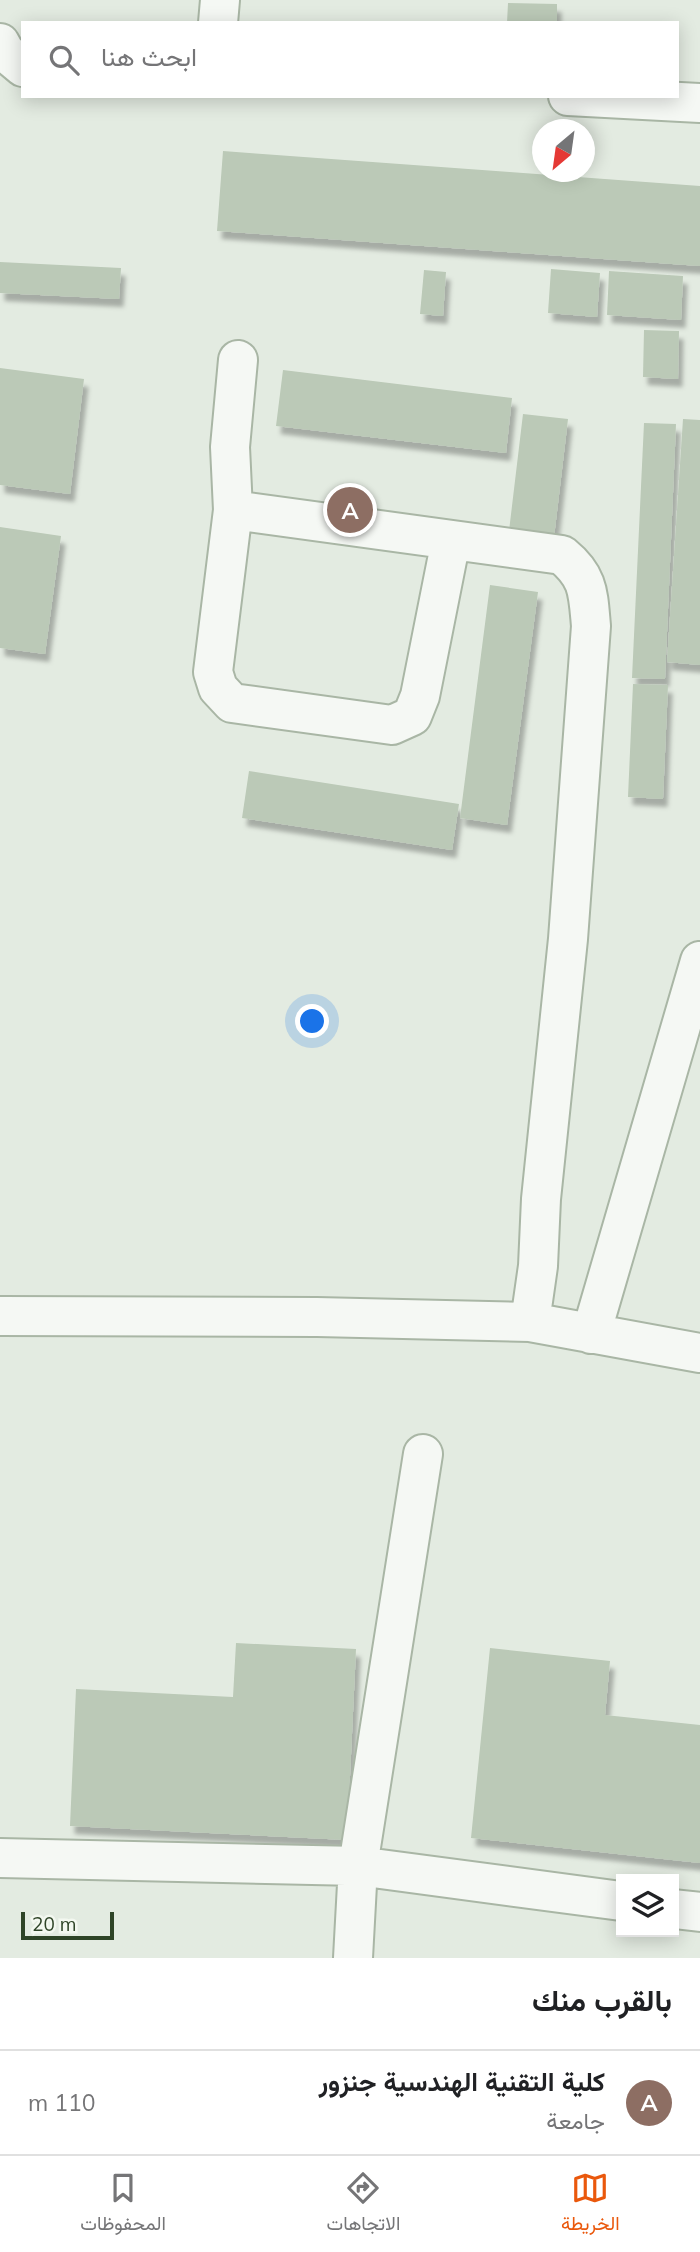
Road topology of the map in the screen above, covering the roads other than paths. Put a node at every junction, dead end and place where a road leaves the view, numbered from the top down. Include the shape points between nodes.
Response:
1 (220, 0) edge
2 (218, 21) edge
3 (0, 43) edge
4 (21, 65) edge
5 (606, 98) edge
6 (700, 103) edge
7 (238, 360) dead end
8 (233, 510) junction
9 (451, 540) junction
10 (700, 961) edge
11 (0, 1316) edge
12 (530, 1322) junction
13 (591, 1334) junction
14 (700, 1353) edge
15 (423, 1454) dead end
16 (0, 1858) edge
17 (358, 1866) junction
18 (616, 1900) edge
19 (679, 1910) edge
20 (700, 1912) edge
21 (353, 1958) edge

1 - 2 street
3 - 4 street
5 - 6 street
7 - 8 street via 230,447
8 - 9 street
8 - 9 street via 213,672 218,688 232,702 392,725 412,716 420,696
9 - 12 street via 562,555 583,579 591,626 568,939
10 - 13 street
11 - 12 street
12 - 13 street
13 - 14 street
15 - 17 street
16 - 17 street
17 - 18 street
17 - 21 street
19 - 20 street

